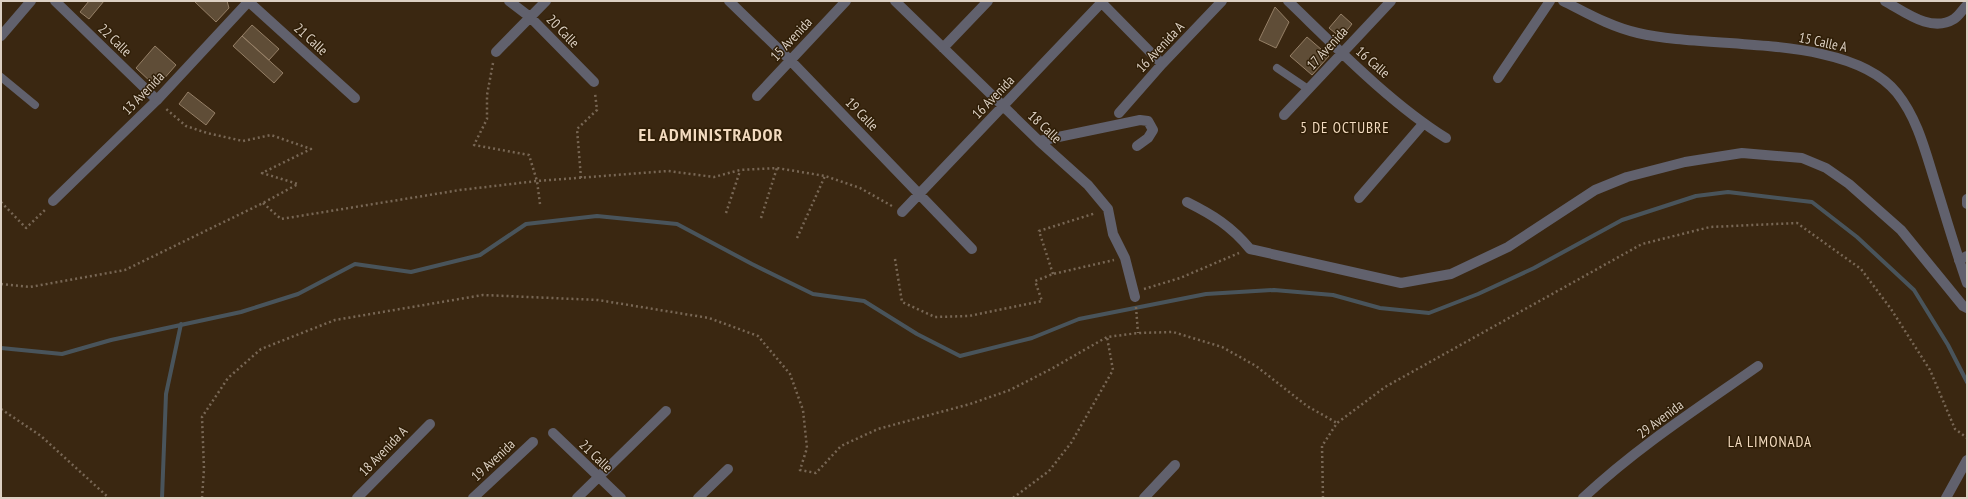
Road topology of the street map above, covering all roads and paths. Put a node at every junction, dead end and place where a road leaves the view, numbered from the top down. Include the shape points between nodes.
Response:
1 (31, 1) edge
2 (54, 1) edge
3 (248, 1) edge
4 (509, 1) edge
5 (546, 1) edge
6 (729, 1) edge
7 (846, 1) edge
8 (895, 1) edge
9 (988, 1) edge
10 (1222, 1) edge
11 (1288, 1) edge
12 (1391, 1) edge
13 (1550, 1) edge
14 (1563, 1) edge
15 (1885, 1) edge
16 (1102, 2) edge
17 (1967, 5) edge
18 (530, 17) junction
19 (1, 36) edge
20 (943, 48) junction
21 (496, 52) joint
22 (1342, 53) junction
23 (790, 60) junction
24 (1162, 64) junction
25 (1277, 68) dead end
26 (1, 77) edge
27 (1498, 78) dead end
28 (594, 82) joint
29 (1308, 89) junction
30 (757, 96) dead end
31 (355, 98) dead end
32 (157, 100) junction
33 (35, 105) dead end
34 (1003, 106) junction
35 (1119, 113) dead end
36 (1284, 114) dead end
37 (1423, 124) junction
38 (1446, 138) dead end
39 (1039, 141) junction
40 (1137, 146) dead end
41 (777, 168) junction
42 (740, 170) junction
43 (825, 176) junction
44 (581, 178) junction
45 (537, 181) junction
46 (919, 194) junction
47 (1359, 198) dead end
48 (1967, 199) edge
49 (53, 201) joint
50 (1, 202) edge
51 (1186, 202) dead end
52 (263, 203) junction
53 (540, 204) dead end
54 (1967, 204) edge
55 (1108, 209) junction
56 (902, 212) joint
57 (726, 213) dead end
58 (761, 218) dead end
59 (797, 238) dead end
60 (972, 249) dead end
61 (1250, 249) junction
62 (1125, 258) junction
63 (1963, 258) edge
64 (895, 259) dead end
65 (1053, 274) junction
66 (1967, 283) edge
67 (1, 284) edge
68 (1134, 294) junction
69 (1967, 308) edge
70 (1138, 333) junction
71 (1107, 337) junction
72 (1758, 366) dead end
73 (1, 409) edge
74 (666, 411) dead end
75 (1338, 423) junction
76 (430, 424) dead end
77 (553, 433) dead end
78 (1967, 438) edge
79 (533, 442) dead end
80 (1967, 460) edge
81 (1175, 465) dead end
82 (728, 469) dead end
83 (597, 476) junction
84 (109, 498) edge
85 (202, 498) edge
86 (357, 498) edge
87 (473, 498) edge
88 (577, 498) edge
89 (620, 498) edge
90 (698, 498) edge
91 (1014, 498) edge
92 (1144, 498) edge
93 (1323, 498) edge
94 (1583, 498) edge
95 (1946, 498) edge

1 - 19 street
2 - 32 street, 22 Calle
3 - 31 street, 21 Calle
3 - 32 street, 13 Avenida
4 - 18 street, 20 Calle
5 - 18 street
6 - 23 street, 19 Calle
7 - 23 street, 15 Avenida
8 - 20 street, 18 Calle
9 - 20 street
10 - 24 street, 16 Avenida A
11 - 22 street, 16 Calle
12 - 22 street, 17 Avenida
13 - 27 street
14 - 63 street, 15 Calle A via 1616,27 1638,33 1695,41 1774,47 1830,56 1870,72 1897,93 1908,111 1921,138
15 - 17 street via 1926,23 1943,23 1954,19
16 - 24 street
16 - 34 street, 16 Avenida
18 - 21 street
18 - 28 street, 20 Calle
20 - 34 street, 18 Calle
21 - 45 path via 487,95 487,119 474,145 529,155
22 - 29 street, 17 Avenida
22 - 37 street, 16 Calle
23 - 30 street, 15 Avenida
23 - 46 street, 19 Calle
24 - 35 street, 16 Avenida A
25 - 29 lane
26 - 33 lane
28 - 44 path via 597,110 577,130
29 - 36 street, 17 Avenida
32 - 49 street, 13 Avenida
32 - 52 path via 186,126 243,141 271,135 311,150 262,172 298,184
34 - 39 street, 18 Calle
34 - 46 street, 16 Avenida
37 - 38 street, 16 Calle
37 - 47 street
39 - 40 street via 1148,120 1153,130 1148,138
39 - 55 street, 18 Calle via 1088,185
41 - 42 path
41 - 43 path
41 - 58 path
42 - 44 path via 714,178 668,171
42 - 57 path
43 - 56 path via 860,188
43 - 59 path
44 - 45 path
45 - 52 path via 460,190 281,219
45 - 53 path
46 - 56 street, 16 Avenida
46 - 60 street, 19 Calle
48 - 54 street
49 - 50 path via 26,228
51 - 61 street via 1236,232
52 - 67 path via 126,270 30,287
55 - 62 street, 18 Calle via 1113,234
55 - 65 path via 1039,231
61 - 68 path
61 - 69 street via 1401,283 1451,274 1508,247 1595,190 1627,177 1685,162 1742,153 1802,158 1849,184 1901,230
62 - 65 path
62 - 68 street, 18 Calle
63 - 66 street, 15 Calle A
64 - 65 path via 902,302 935,317 969,316 1042,301 1035,281
68 - 70 path
70 - 71 path
70 - 75 path via 1173,332 1222,347 1256,366 1308,406
71 - 85 path via 1010,390 970,404 878,429 841,446 816,473 800,470 807,448 803,410 790,374 758,336 709,318 598,300 483,295 335,320 261,349 228,378 202,417
71 - 91 path via 1113,370 1072,443 1049,470
72 - 94 street, 29 Avenida via 1681,420 1603,479
73 - 84 path via 41,436
74 - 83 street
75 - 78 path via 1385,387 1642,244 1710,227 1797,223 1861,270 1891,309 1930,370 1955,429
75 - 93 path via 1322,446
76 - 86 street, 18 Avenida A
77 - 83 street, 21 Calle
79 - 87 street, 19 Avenida
80 - 95 street
81 - 92 street
82 - 90 street
83 - 88 street
83 - 89 street, 21 Calle

